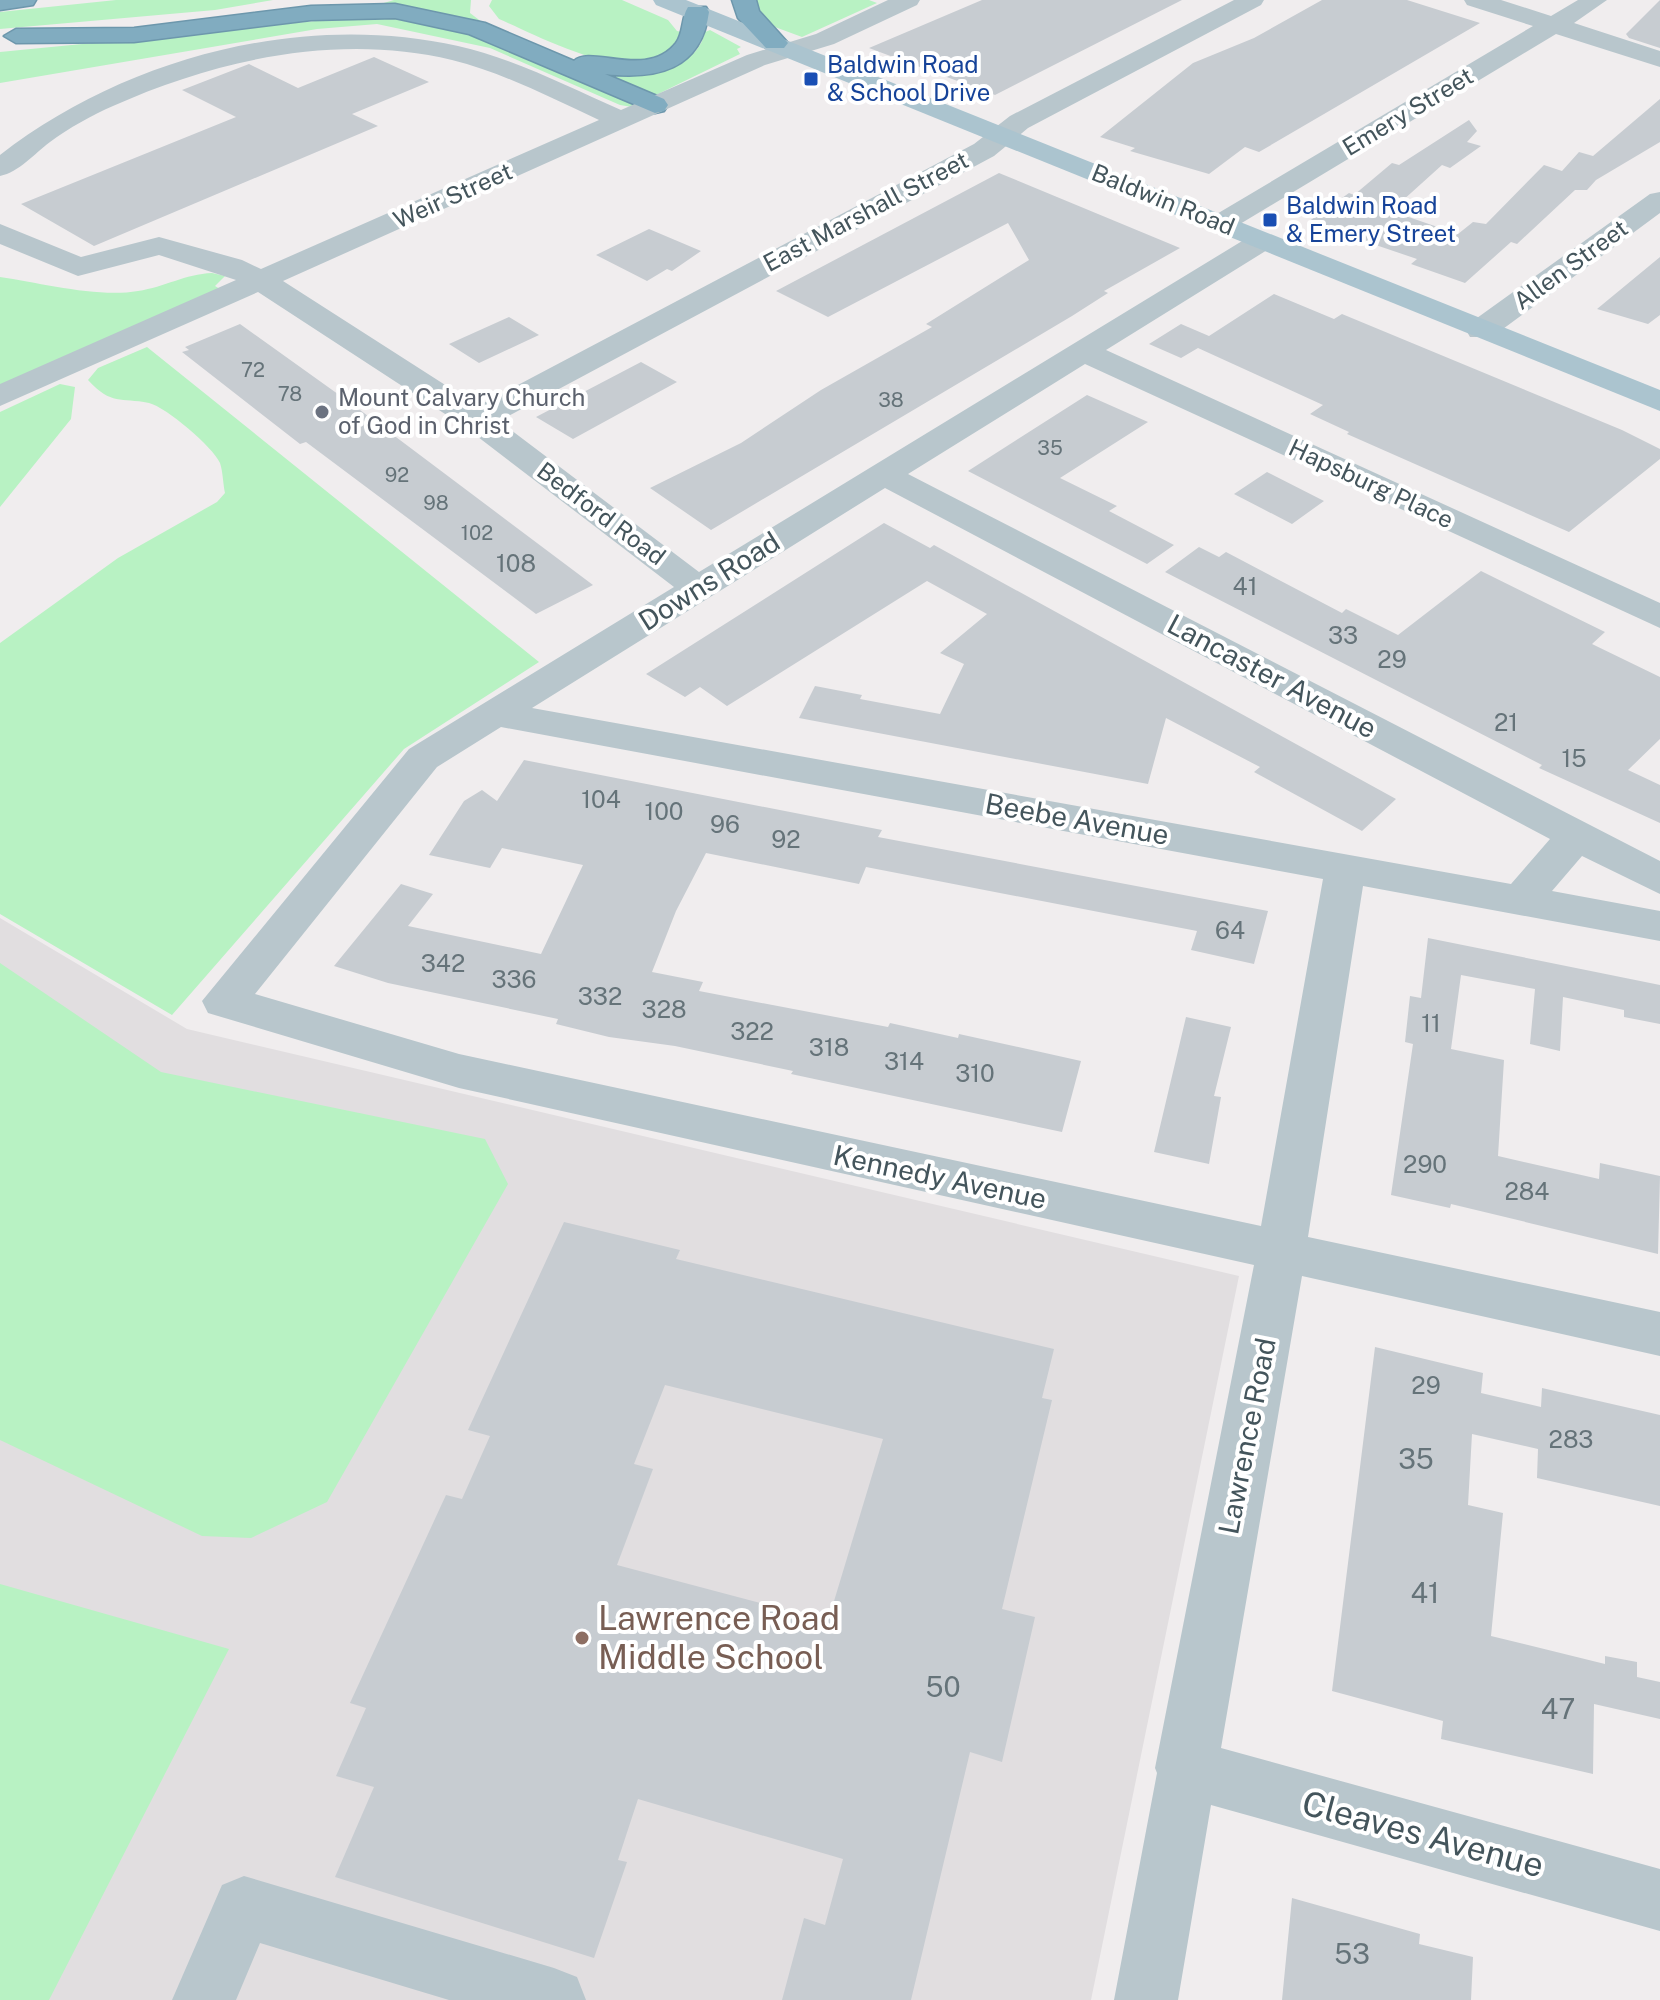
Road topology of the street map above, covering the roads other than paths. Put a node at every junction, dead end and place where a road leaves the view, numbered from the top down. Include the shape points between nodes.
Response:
1 (24, 0) edge
2 (336, 0) edge
3 (665, 0) edge
4 (744, 0) edge
5 (908, 0) edge
6 (1252, 0) edge
7 (1476, 0) edge
8 (1513, 0) edge
9 (1595, 0) edge
10 (0, 3) edge
11 (481, 3) dead end
12 (697, 12) junction
13 (1561, 21) junction
14 (8, 37) edge
15 (1660, 46) edge
16 (783, 47) junction
17 (1660, 59) edge
18 (655, 105) junction
19 (622, 120) junction
20 (1003, 135) junction
21 (0, 168) edge
22 (1660, 200) edge
23 (1220, 224) junction
24 (0, 233) edge
25 (1262, 241) junction
26 (263, 282) junction
27 (1481, 330) junction
28 (1082, 351) junction
29 (0, 396) edge
30 (1660, 401) edge
31 (477, 420) junction
32 (883, 474) junction
33 (698, 588) junction
34 (1660, 617) edge
35 (493, 713) junction
36 (1576, 835) junction
37 (1345, 871) junction
38 (1660, 879) edge
39 (1520, 902) junction
40 (1660, 926) edge
41 (224, 1001) joint
42 (1281, 1253) junction
43 (1660, 1334) edge
44 (1185, 1768) junction
45 (1660, 1900) edge
46 (204, 2000) edge
47 (554, 2000) edge
48 (1146, 2000) edge

1 - 10 highway
2 - 14 highway
3 - 12 main road, Baldwin Road
4 - 16 highway via 747,13
5 - 16 street, Weir Street via 825,39
6 - 20 street, East Marshall Street
7 - 13 street
8 - 13 street
9 - 13 street, Emery Street
11 - 12 highway via 496,23 585,62 615,68 676,57 694,39
12 - 16 main road, Baldwin Road
13 - 15 street
13 - 17 street
13 - 23 street, Emery Street
14 - 18 highway via 134,35 326,12 395,11 476,28
16 - 18 street, Weir Street
16 - 20 main road, Baldwin Road
18 - 19 street, Weir Street
19 - 21 street via 499,66 434,49 280,46 200,61 112,97 27,143
19 - 26 street, Weir Street
20 - 23 main road, Baldwin Road
20 - 31 street, East Marshall Street via 984,150
22 - 27 street, Allen Street
23 - 25 main road, Baldwin Road
24 - 26 street, Bedford Road via 78,267 159,246 232,266
25 - 27 main road, Baldwin Road
25 - 28 street, Downs Road
26 - 29 street, Weir Street
26 - 31 street, Bedford Road
27 - 30 main road, Baldwin Road
28 - 32 street, Downs Road
28 - 34 street, Hapsburg Place
31 - 33 street, Bedford Road
32 - 33 street, Downs Road
32 - 36 street, Lancaster Avenue
33 - 35 street, Downs Road
35 - 37 street, Beebe Avenue
35 - 41 street, Downs Road via 411,768
36 - 38 street, Lancaster Avenue
36 - 39 street
37 - 39 street, Beebe Avenue
37 - 42 street, Lawrence Road
39 - 40 street, Beebe Avenue
41 - 42 street, Kennedy Avenue via 459,1071
42 - 43 street, Kennedy Avenue
42 - 44 street, Lawrence Road
44 - 45 street, Cleaves Avenue
44 - 48 street, Lawrence Road
46 - 47 street via 244,1907

